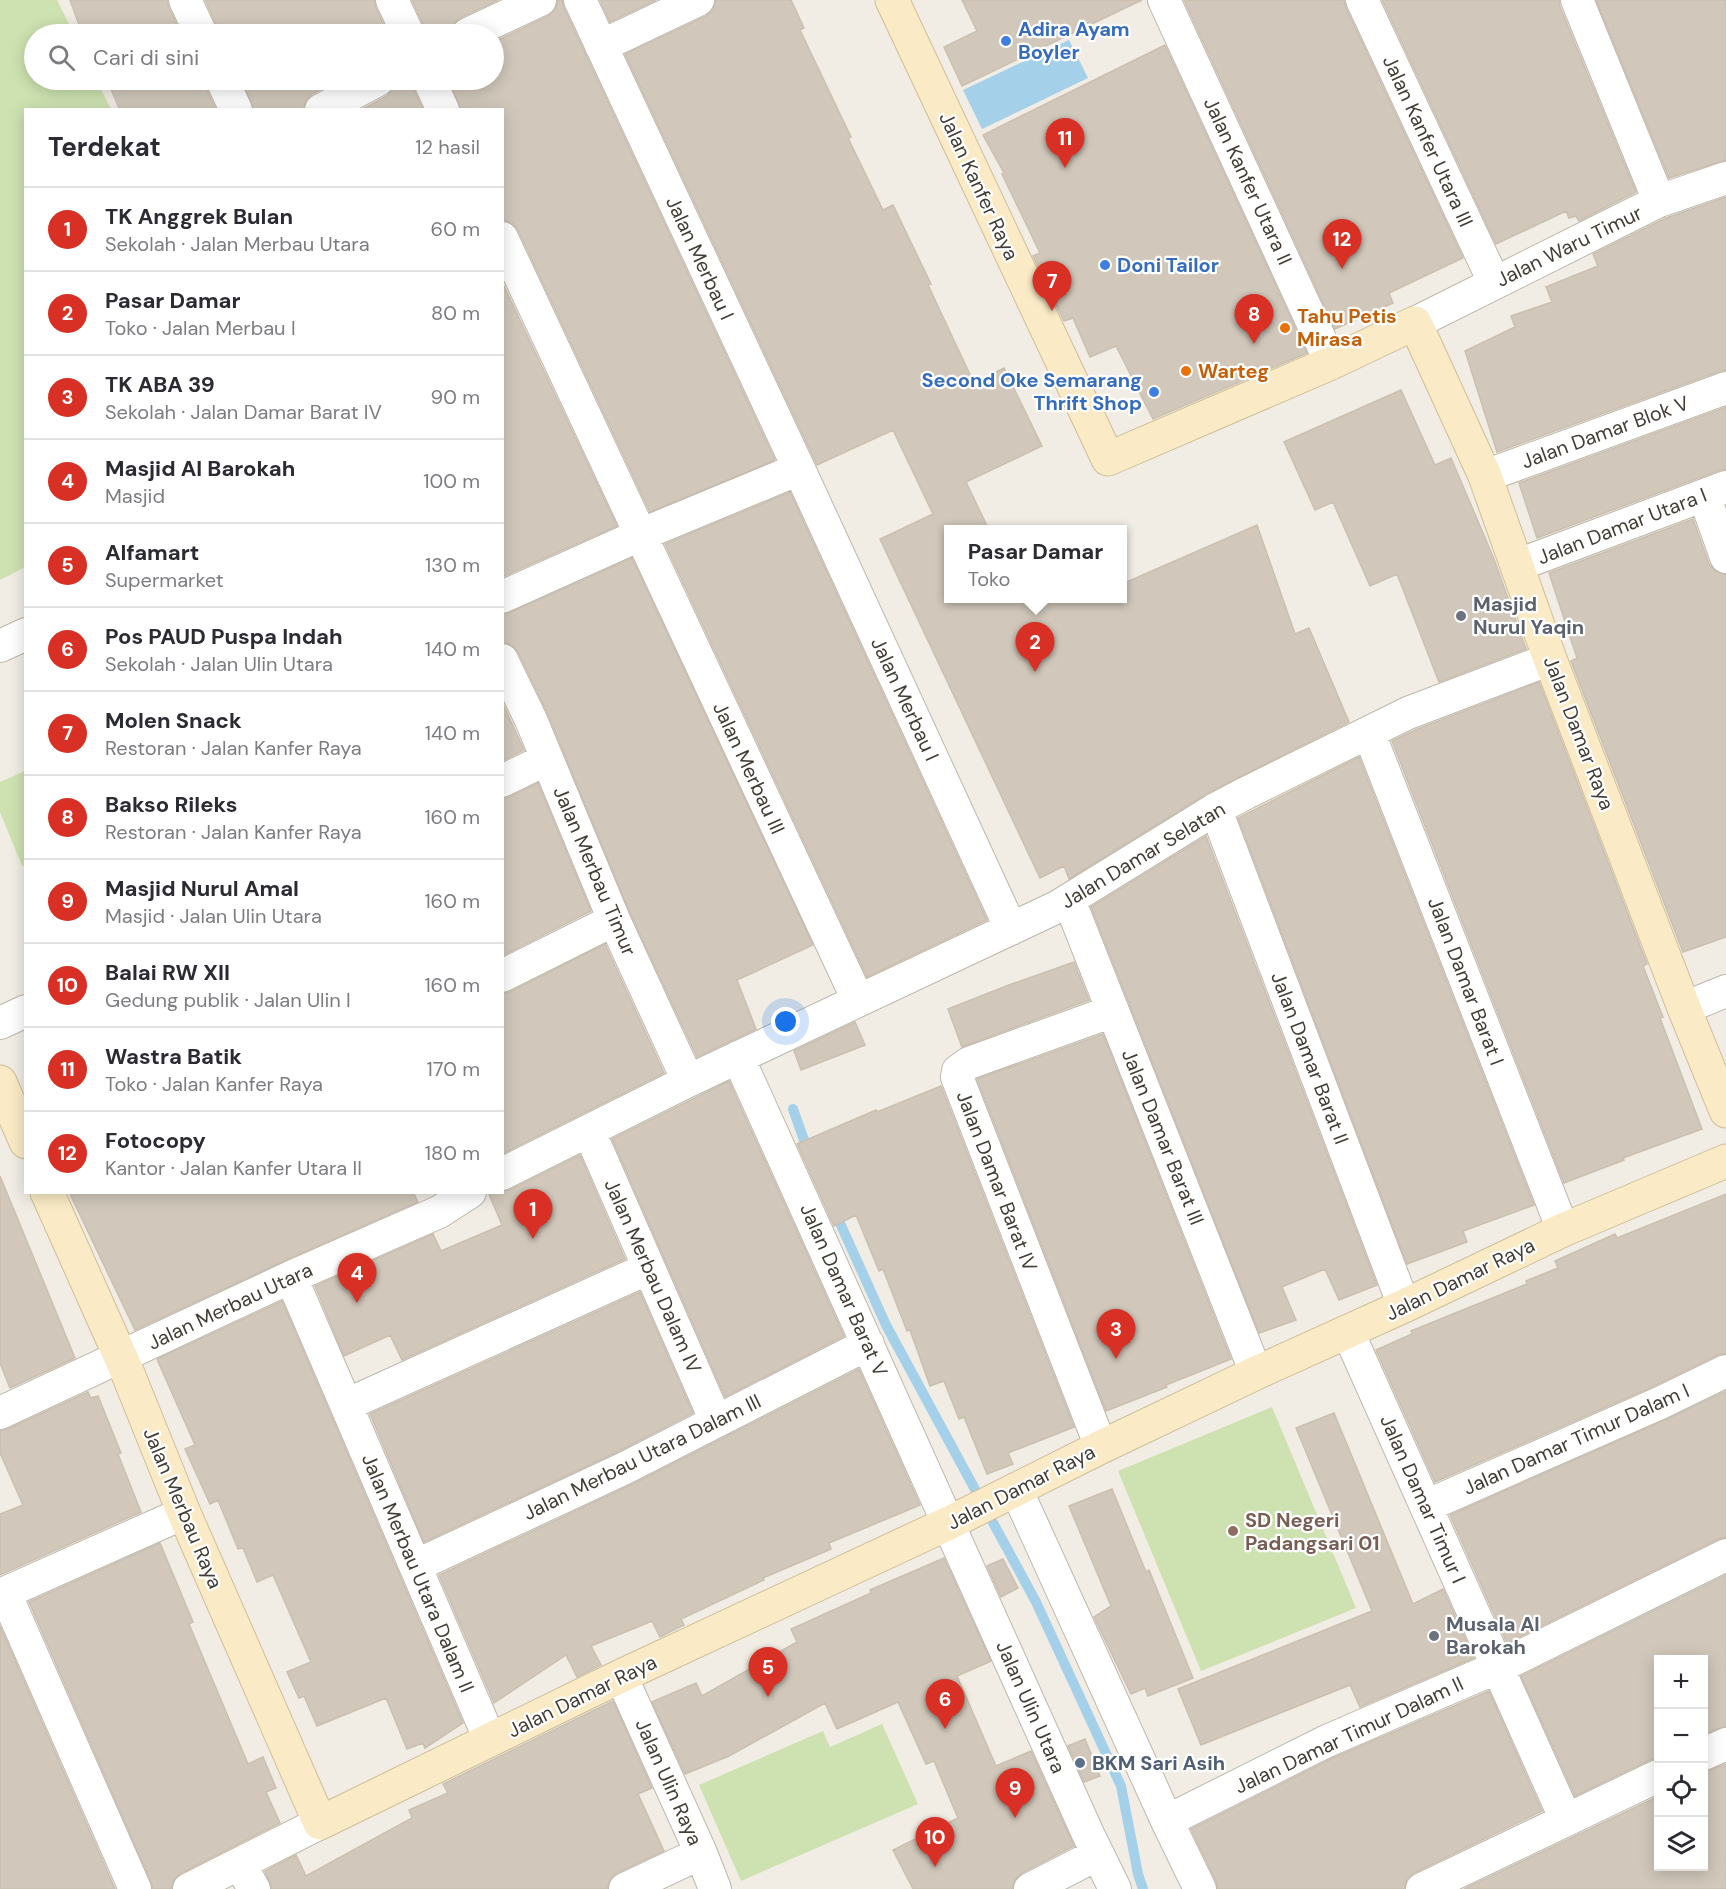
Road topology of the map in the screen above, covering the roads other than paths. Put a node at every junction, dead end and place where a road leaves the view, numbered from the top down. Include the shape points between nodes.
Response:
1 (185, 0) edge
2 (392, 0) edge
3 (540, 0) edge
4 (580, 0) edge
5 (698, 0) edge
6 (892, 0) edge
7 (1164, 0) edge
8 (1362, 0) edge
9 (1577, 0) edge
10 (196, 24) edge
11 (403, 24) edge
12 (489, 24) edge
13 (601, 46) junction
14 (227, 90) edge
15 (359, 90) edge
16 (434, 90) edge
17 (235, 108) edge
18 (325, 108) edge
19 (442, 108) edge
20 (1726, 178) edge
21 (1659, 201) junction
22 (504, 242) edge
23 (1494, 282) junction
24 (1415, 323) junction
25 (1331, 363) junction
26 (1726, 388) edge
27 (799, 469) junction
28 (1485, 476) junction
29 (1715, 491) edge
30 (640, 535) junction
31 (1726, 557) edge
32 (1518, 565) junction
33 (504, 596) edge
34 (24, 635) edge
35 (0, 646) edge
36 (1550, 659) junction
37 (504, 664) edge
38 (1369, 733) junction
39 (548, 759) junction
40 (504, 780) edge
41 (1214, 810) junction
42 (1069, 900) junction
43 (614, 920) junction
44 (1011, 929) junction
45 (504, 975) edge
46 (1726, 991) edge
47 (858, 1000) junction
48 (1684, 1008) junction
49 (1113, 1011) junction
50 (24, 1012) edge
51 (0, 1023) edge
52 (738, 1058) junction
53 (688, 1081) junction
54 (0, 1082) edge
55 (1726, 1111) edge
56 (589, 1131) junction
57 (24, 1137) edge
58 (1726, 1161) edge
59 (504, 1173) edge
60 (48, 1194) edge
61 (467, 1194) edge
62 (1563, 1230) junction
63 (649, 1268) junction
64 (291, 1277) junction
65 (1404, 1306) junction
66 (1347, 1332) junction
67 (868, 1344) junction
68 (120, 1356) junction
69 (1726, 1371) edge
70 (1256, 1373) junction
71 (346, 1405) junction
72 (0, 1413) edge
73 (716, 1421) junction
74 (1101, 1447) junction
75 (984, 1505) junction
76 (1426, 1506) junction
77 (184, 1513) junction
78 (1726, 1555) edge
79 (415, 1566) junction
80 (3, 1594) edge
81 (1498, 1666) junction
82 (621, 1676) junction
83 (490, 1740) junction
84 (1726, 1744) edge
85 (1708, 1752) edge
86 (1654, 1778) edge
87 (1566, 1820) junction
88 (1167, 1821) junction
89 (320, 1823) junction
90 (701, 1853) junction
91 (1098, 1854) junction
92 (247, 1877) edge
93 (135, 1889) edge
94 (189, 1889) edge
95 (625, 1889) edge
96 (715, 1889) edge
97 (1030, 1889) edge
98 (1115, 1889) edge
99 (1200, 1889) edge
100 (1422, 1889) edge

1 - 10 street
2 - 11 street
3 - 12 street
4 - 13 street, Jalan Merbau I
5 - 13 street
6 - 25 street, Jalan Kanfer Raya via 1108,459
7 - 25 street, Jalan Kanfer Utara II
8 - 23 street, Jalan Kanfer Utara III
9 - 21 street
13 - 27 street, Jalan Merbau I
14 - 17 street
15 - 18 street
16 - 19 street
20 - 21 street, Jalan Waru Timur
21 - 23 street, Jalan Waru Timur
22 - 30 street, Jalan Merbau III
23 - 24 street, Jalan Waru Timur
24 - 25 street, Jalan Kanfer Raya
24 - 28 street, Jalan Damar Raya
26 - 28 street, Jalan Damar Blok V
27 - 30 street
27 - 44 street, Jalan Merbau I
28 - 32 street, Jalan Damar Raya
29 - 31 street
29 - 32 street, Jalan Damar Utara I
30 - 33 street
30 - 47 street, Jalan Merbau III
32 - 36 street, Jalan Damar Raya
34 - 35 street
36 - 38 street, Jalan Damar Selatan via 1408,713
36 - 48 street, Jalan Damar Raya
37 - 39 street, Jalan Merbau Timur
38 - 41 street, Jalan Damar Selatan
38 - 62 street, Jalan Damar Barat I
39 - 40 street
39 - 43 street, Jalan Merbau Timur
41 - 42 street, Jalan Damar Selatan
41 - 65 street, Jalan Damar Barat II
42 - 44 street, Jalan Damar Selatan
42 - 49 street, Jalan Damar Barat III
43 - 45 street
43 - 53 street, Jalan Merbau Timur
44 - 47 street, Jalan Damar Selatan
46 - 48 street
47 - 52 street, Jalan Damar Selatan
48 - 55 street, Jalan Damar Raya
49 - 70 street, Jalan Damar Barat III
49 - 74 street, Jalan Damar Barat IV via 969,1063 958,1071 957,1077
50 - 51 street
52 - 53 street
52 - 67 street, Jalan Damar Barat V
53 - 56 street
54 - 57 street
56 - 59 street
56 - 63 street, Jalan Merbau Dalam IV
58 - 62 street, Jalan Damar Raya
60 - 68 street, Jalan Merbau Raya
61 - 64 street, Jalan Merbau Utara via 439,1212
62 - 65 street, Jalan Damar Raya
63 - 71 street
63 - 73 street, Jalan Merbau Dalam IV
64 - 68 street, Jalan Merbau Utara
64 - 71 street, Jalan Merbau Utara Dalam II
65 - 66 street, Jalan Damar Raya
66 - 70 street, Jalan Damar Raya
66 - 76 street, Jalan Damar Timur I
67 - 73 street, Jalan Merbau Utara Dalam III
67 - 75 street, Jalan Damar Barat V
68 - 72 street, Jalan Merbau Utara
68 - 77 street, Jalan Merbau Raya
69 - 76 street, Jalan Damar Timur Dalam I
70 - 74 street, Jalan Damar Raya
71 - 79 street, Jalan Merbau Utara Dalam II
73 - 79 street, Jalan Merbau Utara Dalam III
74 - 75 street, Jalan Damar Raya
75 - 82 street, Jalan Damar Raya
75 - 88 street
75 - 91 street, Jalan Ulin Utara
76 - 81 street, Jalan Damar Timur I
77 - 80 street
77 - 89 street, Jalan Merbau Raya
78 - 81 street, Jalan Damar Timur Dalam II
79 - 83 street, Jalan Merbau Utara Dalam II
80 - 93 street
81 - 87 street, Jalan Damar Timur I
81 - 88 street, Jalan Damar Timur Dalam II via 1327,1741
82 - 83 street, Jalan Damar Raya
82 - 90 street, Jalan Ulin Raya
83 - 89 street, Jalan Damar Raya
84 - 85 street
86 - 87 street
87 - 100 street
88 - 99 street
89 - 92 street
90 - 95 street
90 - 96 street, Jalan Ulin Raya
91 - 97 street
91 - 98 street, Jalan Ulin Utara
92 - 94 street

